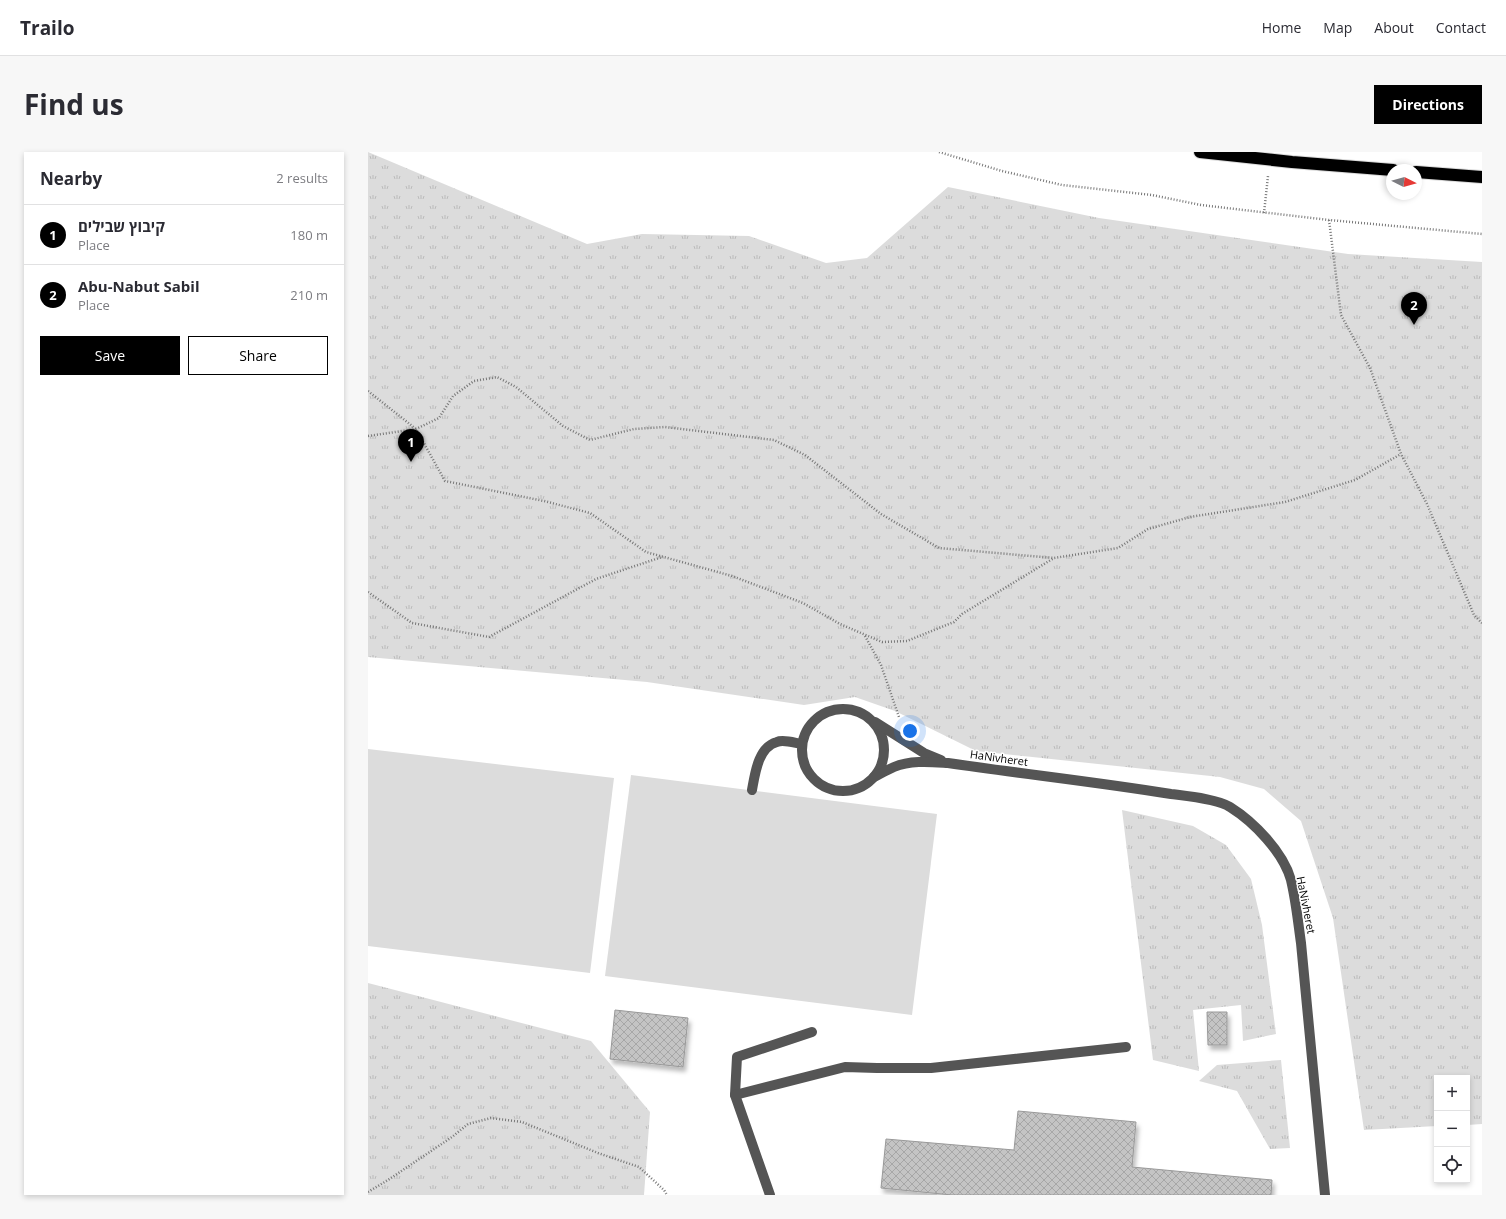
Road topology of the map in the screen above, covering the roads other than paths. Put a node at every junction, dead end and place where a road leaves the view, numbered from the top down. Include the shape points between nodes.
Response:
1 (1200, 152) edge
2 (1240, 154) edge
3 (1386, 169) edge
4 (1422, 172) edge
5 (1482, 177) edge
6 (868, 718) junction
7 (802, 744) junction
8 (948, 763) junction
9 (874, 778) junction
10 (752, 790) dead end
11 (812, 1032) dead end
12 (1126, 1047) dead end
13 (735, 1095) junction
14 (770, 1195) edge
15 (1325, 1195) edge

1 - 2 highway
2 - 3 highway via 1270,160
4 - 5 highway
6 - 7 street via 856,711 842,709 828,712 816,719 806,730
6 - 8 street, HaNivheret via 924,753
6 - 9 street via 878,728 883,740 881,766
7 - 9 street via 806,770 825,788 838,792 851,791 864,786
7 - 10 street via 778,741 767,746 758,762
8 - 9 street, HaNivheret via 911,763 895,767
8 - 15 street, HaNivheret via 1212,801 1228,805 1265,836 1280,857 1290,879 1297,909
11 - 13 street via 737,1057
12 - 13 street via 931,1068 845,1067
13 - 14 street

